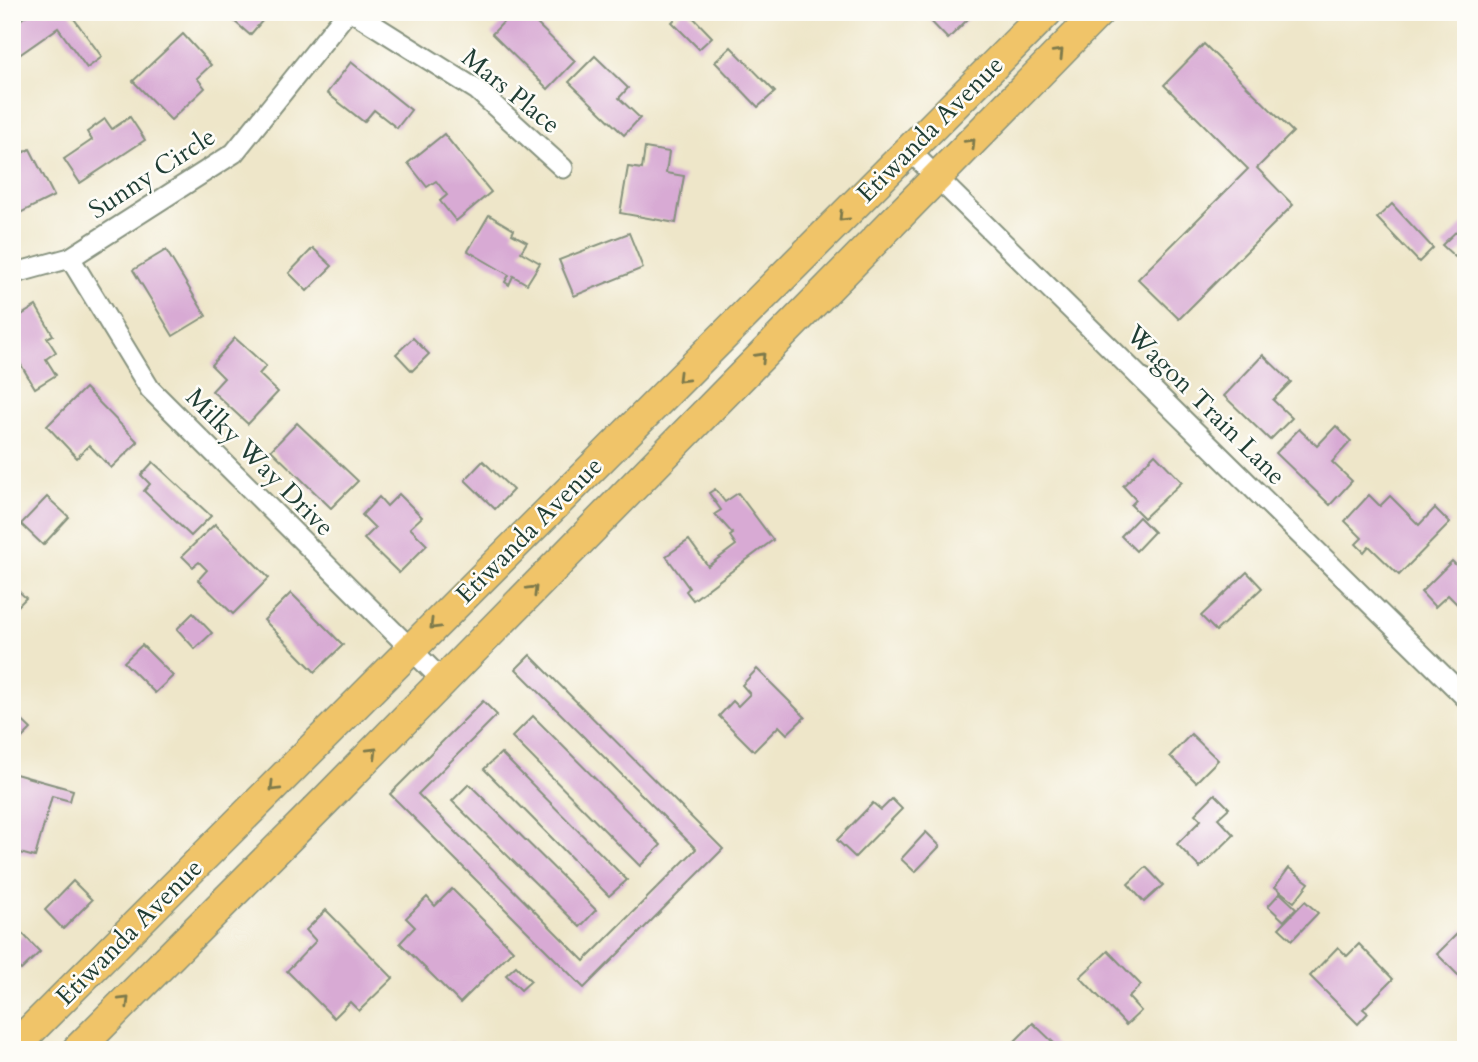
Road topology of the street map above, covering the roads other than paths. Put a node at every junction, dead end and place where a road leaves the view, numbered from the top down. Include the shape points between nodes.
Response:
1 (347, 12) edge
2 (353, 12) edge
3 (1047, 12) edge
4 (1098, 12) edge
5 (909, 150) junction
6 (564, 168) dead end
7 (938, 177) junction
8 (70, 258) junction
9 (12, 274) edge
10 (411, 649) junction
11 (443, 681) junction
12 (1466, 698) edge
13 (12, 1049) edge
14 (77, 1050) edge

1 - 8 street, Sunny Circle via 234,153
2 - 6 street, Mars Place via 477,90
3 - 5 main road, Etiwanda Avenue
7 -> 4 main road, Etiwanda Avenue
5 - 7 street, Wagon Train Lane
5 -> 10 main road, Etiwanda Avenue
11 -> 7 main road, Etiwanda Avenue
7 - 12 street, Wagon Train Lane
8 - 9 street, Sunny Circle
8 - 10 street, Milky Way Drive via 150,389
10 - 11 street, Milky Way Drive
10 -> 13 main road, Etiwanda Avenue
14 -> 11 main road, Etiwanda Avenue

